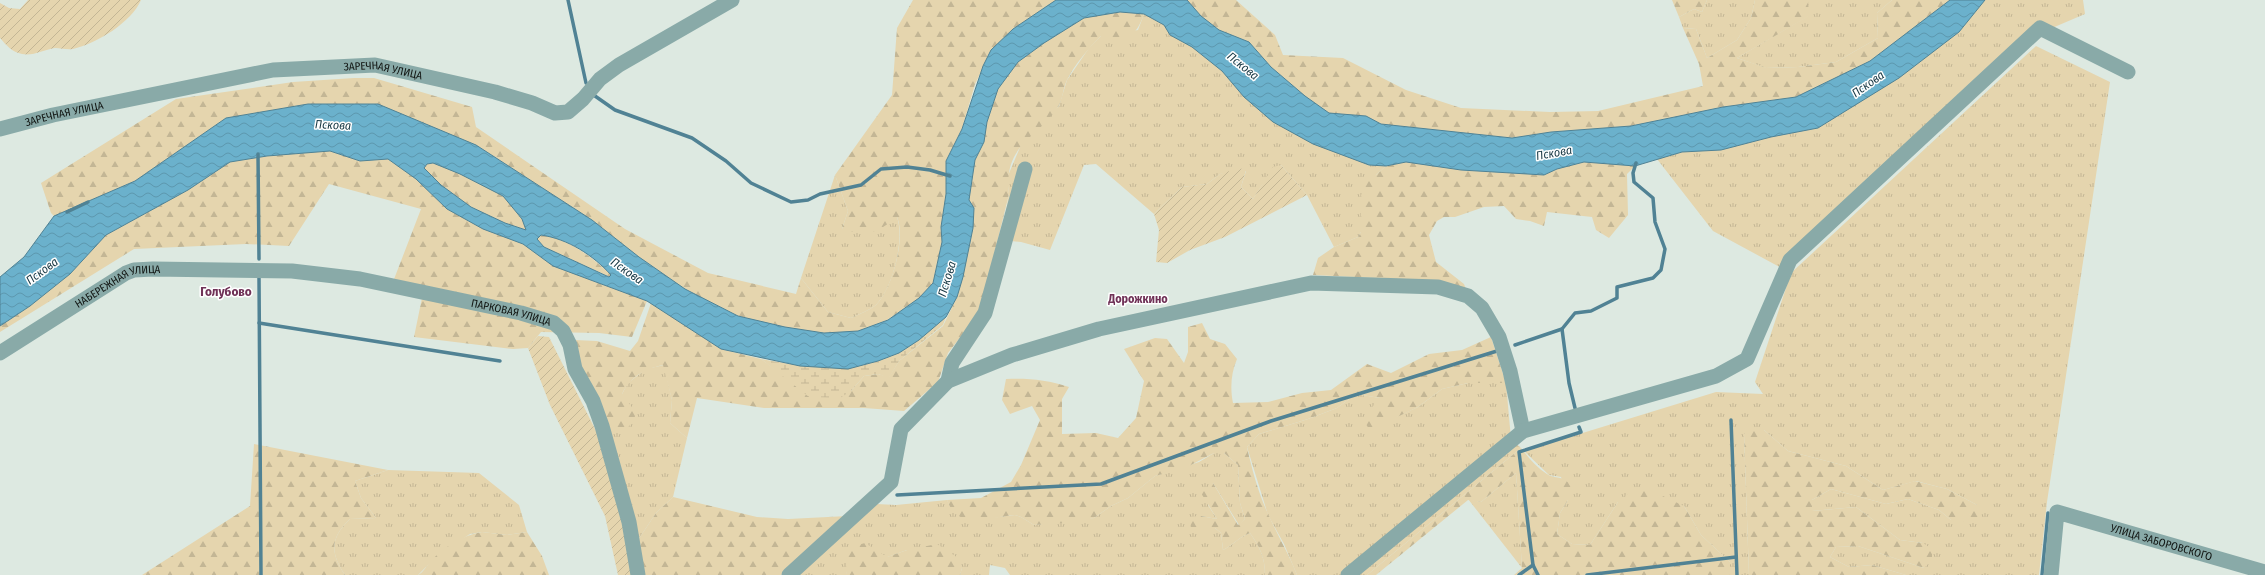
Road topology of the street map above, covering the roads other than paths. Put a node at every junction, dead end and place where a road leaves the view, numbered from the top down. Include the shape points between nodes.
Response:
1 (732, 0) edge
2 (2128, 72) dead end
3 (0, 129) edge
4 (1025, 169) dead end
5 (249, 269) joint
6 (0, 353) edge
7 (948, 381) junction
8 (1523, 431) junction
9 (2265, 572) edge
10 (638, 575) edge
11 (789, 575) edge
12 (1348, 575) edge
13 (2051, 575) edge

1 - 3 street, ЗАРЕЧНАЯ УЛИЦА via 619,65 600,79 568,112 555,113 495,92 375,65 273,70 53,115
2 - 8 street via 2040,28 1790,260 1747,359 1716,376
4 - 7 street via 985,313 952,363
5 - 6 street, НАБЕРЕЖНАЯ УЛИЦА via 134,270 117,278
5 - 10 street, ПАРКОВАЯ УЛИЦА via 360,279 521,313 554,323 563,331 570,345 575,369 593,401 602,426 629,522
7 - 8 street via 1012,355 1099,329 1311,283 1438,287 1468,296 1482,308 1490,320 1499,337 1510,371
7 - 11 street via 901,429 891,482
8 - 12 street
9 - 13 street, УЛИЦА ЗАБОРОВСКОГО via 2057,512

